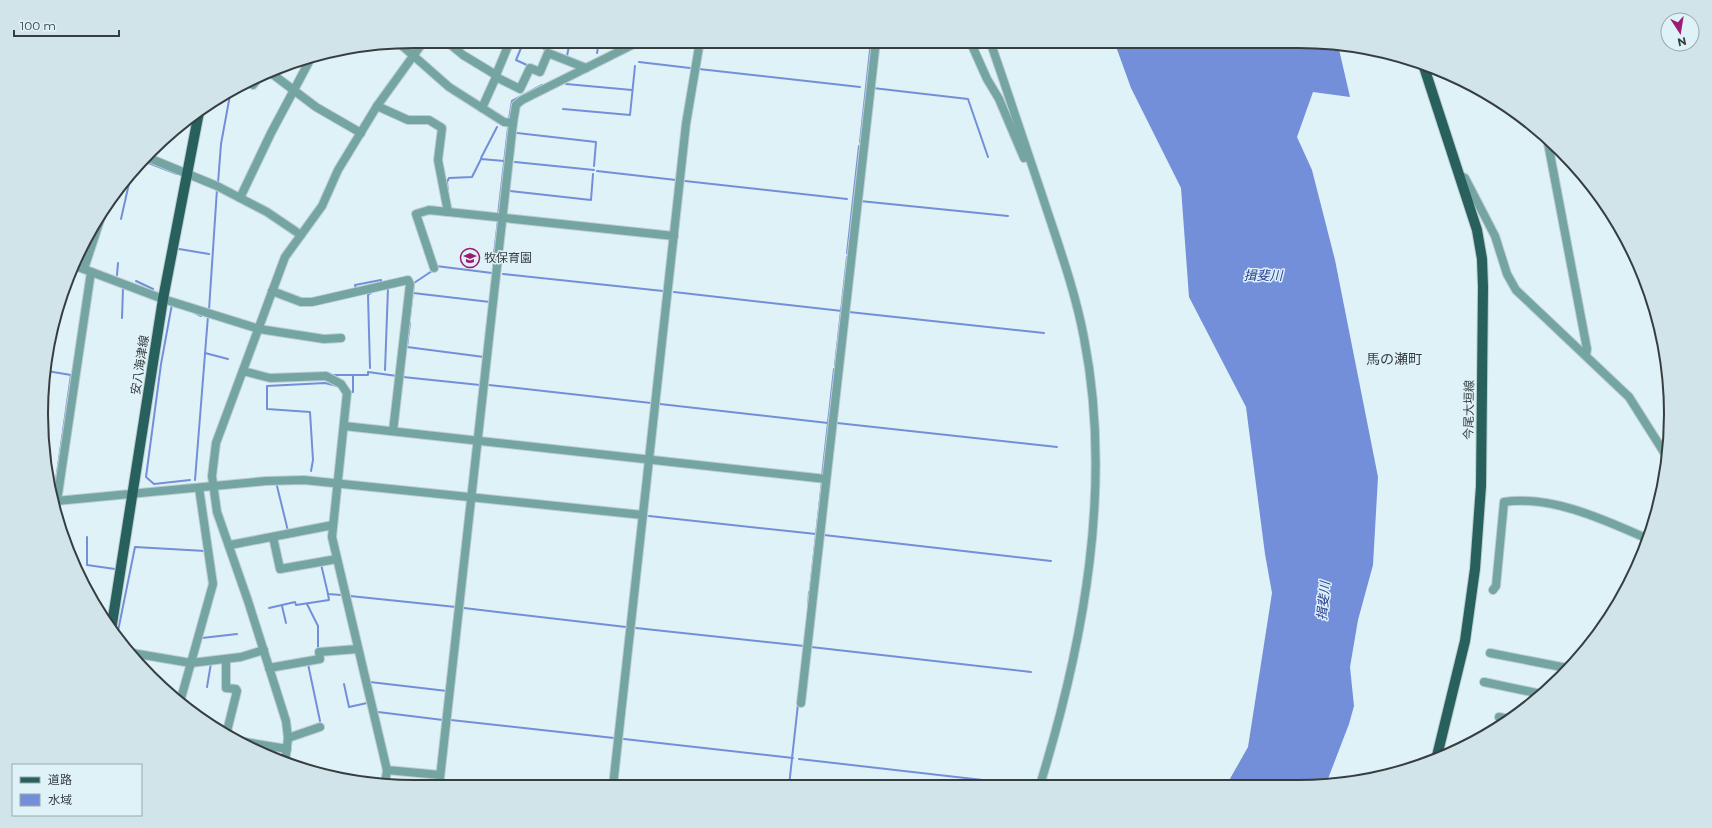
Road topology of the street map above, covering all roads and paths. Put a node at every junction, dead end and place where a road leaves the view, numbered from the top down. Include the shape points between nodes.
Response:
1 (404, 48) edge
2 (418, 48) edge
3 (454, 48) edge
4 (507, 48) edge
5 (626, 48) edge
6 (699, 48) edge
7 (875, 48) edge
8 (973, 48) edge
9 (992, 48) edge
10 (412, 56) junction
11 (308, 63) edge
12 (586, 68) junction
13 (1425, 71) edge
14 (275, 76) edge
15 (496, 76) junction
16 (293, 90) junction
17 (377, 106) junction
18 (482, 108) junction
19 (197, 120) edge
20 (512, 123) junction
21 (361, 133) junction
22 (1549, 148) edge
23 (151, 159) edge
24 (1032, 165) junction
25 (186, 173) junction
26 (1459, 175) junction
27 (240, 198) junction
28 (448, 212) junction
29 (503, 218) junction
30 (99, 228) edge
31 (301, 235) junction
32 (674, 236) junction
33 (79, 268) edge
34 (434, 268) dead end
35 (87, 271) junction
36 (272, 291) junction
37 (163, 299) junction
38 (259, 329) junction
39 (341, 338) dead end
40 (1586, 355) junction
41 (244, 371) junction
42 (344, 426) junction
43 (393, 431) junction
44 (478, 440) junction
45 (1662, 448) edge
46 (649, 459) junction
47 (826, 479) junction
48 (338, 482) junction
49 (213, 486) junction
50 (198, 488) junction
51 (133, 493) junction
52 (57, 494) edge
53 (472, 497) junction
54 (58, 501) edge
55 (643, 516) junction
56 (333, 525) junction
57 (273, 537) junction
58 (1643, 537) edge
59 (230, 545) junction
60 (337, 559) junction
61 (1493, 590) dead end
62 (113, 621) edge
63 (358, 649) junction
64 (264, 650) junction
65 (1490, 653) dead end
66 (138, 654) edge
67 (226, 659) junction
68 (191, 663) junction
69 (1562, 667) edge
70 (269, 668) junction
71 (1484, 682) dead end
72 (1535, 693) edge
73 (182, 696) edge
74 (801, 703) dead end
75 (320, 727) dead end
76 (227, 729) edge
77 (288, 738) junction
78 (256, 744) edge
79 (287, 749) junction
80 (1438, 752) edge
81 (286, 757) edge
82 (386, 770) junction
83 (440, 775) junction
84 (385, 779) edge
85 (440, 780) edge
86 (615, 780) edge
87 (1042, 780) edge

1 - 10 street
2 - 10 street
3 - 15 street
4 - 15 street
5 - 12 street
6 - 32 street via 686,124
7 - 47 street
8 - 24 street via 1026,161
9 - 24 street
10 - 17 street
10 - 18 street via 449,87
11 - 16 street
12 - 15 street via 548,53 540,72 530,68 520,89
12 - 20 street via 522,100 516,105
13 - 26 main road, 今尾大垣線
14 - 16 street
15 - 18 street
16 - 21 street via 316,107
16 - 27 street
17 - 21 street
17 - 28 street via 408,120 430,120 442,128 438,160
18 - 20 street via 504,122
19 - 25 main road, 安八海津線
20 - 29 street
21 - 31 street via 338,170 322,206
22 - 40 street via 1587,349
23 - 25 street
24 - 87 street via 1068,272 1084,337 1093,404 1096,462 1094,514 1075,648 1057,730
25 - 27 street
25 - 37 main road, 安八海津線
26 - 40 street via 1465,178 1495,236 1507,274 1516,290
26 - 80 main road, 今尾大垣線 via 1482,259 1480,508 1468,624
27 - 31 street
28 - 29 street
28 - 34 street via 429,210 416,214
29 - 32 street
29 - 44 street
30 - 35 street
31 - 36 street via 285,257
32 - 46 street
33 - 35 street
35 - 37 street
35 - 52 street
36 - 38 street
36 - 43 street via 301,302 312,302 408,280 410,284
37 - 38 street
37 - 51 main road, 安八海津線
38 - 39 street via 324,339
38 - 41 street
40 - 45 street via 1629,397
41 - 42 street via 270,378 326,376 335,380 347,393
41 - 49 street via 216,443 212,464
42 - 43 street
42 - 48 street
43 - 44 street
44 - 46 street
44 - 53 street
46 - 47 street
46 - 55 street
47 - 74 street
48 - 49 street via 304,480
48 - 53 street
48 - 56 street
49 - 50 street
49 - 59 street via 217,512
50 - 51 street
50 - 68 street via 213,584
51 - 54 street
51 - 62 main road, 安八海津線
53 - 55 street
53 - 83 street
55 - 86 street
56 - 57 street
56 - 60 street via 332,537
57 - 59 street
57 - 60 street via 280,569
58 - 61 street via 1571,508 1504,502 1500,555 1496,586
59 - 64 street
60 - 63 street
63 - 70 street via 319,652 320,659
63 - 82 street
64 - 67 street
64 - 70 street
65 - 69 street
66 - 68 street
67 - 68 street
67 - 76 street via 226,688 237,691
68 - 73 street
70 - 77 street via 286,721
71 - 72 street
75 - 77 street
77 - 79 street
78 - 79 street
79 - 81 street
82 - 83 street
82 - 84 street
83 - 85 street

